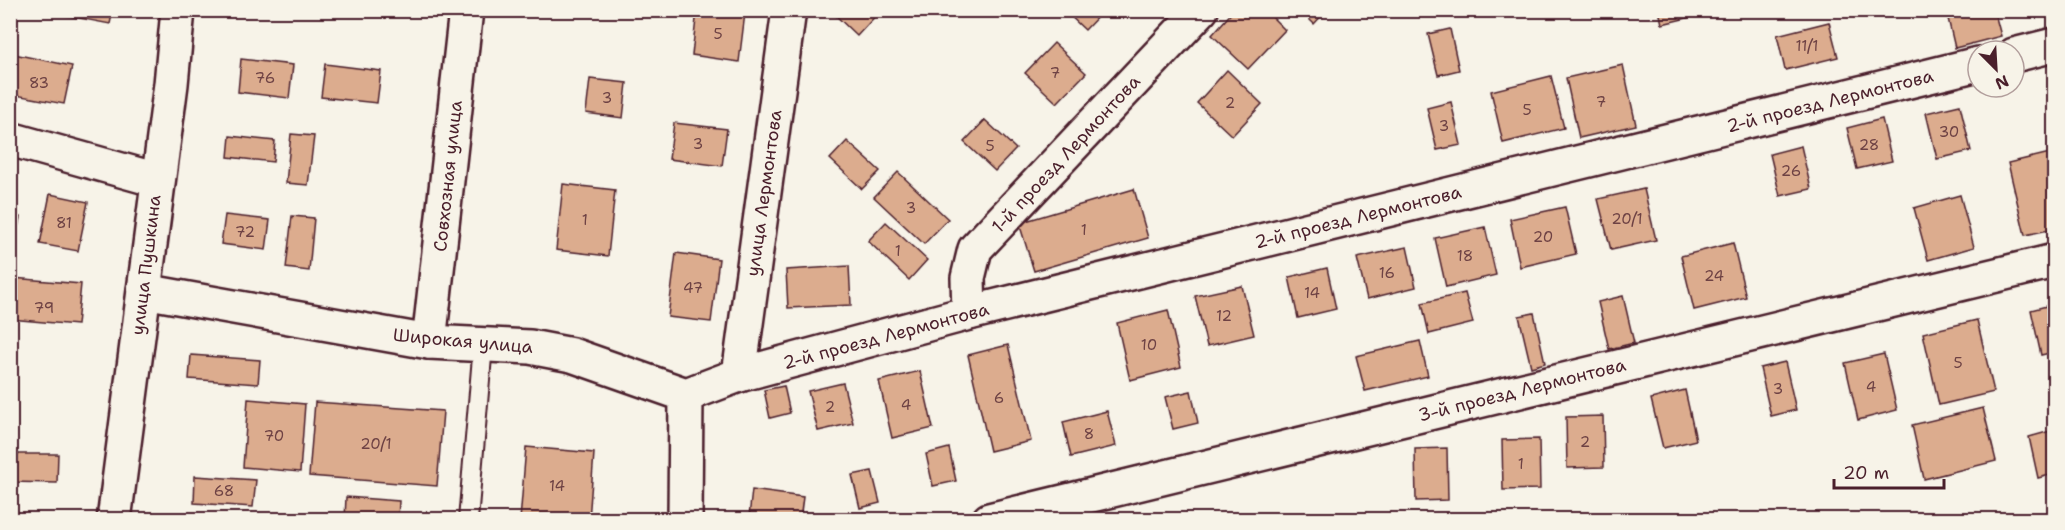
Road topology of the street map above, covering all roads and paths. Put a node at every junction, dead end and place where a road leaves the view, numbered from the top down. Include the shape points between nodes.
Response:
1 (178, 10) edge
2 (466, 10) edge
3 (789, 10) edge
4 (1201, 10) edge
5 (2055, 45) edge
6 (2026, 52) edge
7 (1966, 67) edge
8 (10, 139) edge
9 (157, 180) junction
10 (2055, 261) edge
11 (144, 291) junction
12 (969, 314) junction
13 (429, 342) junction
14 (483, 345) junction
15 (739, 375) junction
16 (686, 395) junction
17 (114, 519) edge
18 (468, 519) edge
19 (685, 519) edge
20 (989, 519) edge

1 - 9 street, улица Пушкина
2 - 13 street, Совхозная улица
3 - 15 street, улица Лермонтова
4 - 12 street, 1-й проезд Лермонтова via 975,249 968,278
5 - 6 street
7 - 12 street, 2-й проезд Лермонтова
8 - 9 street
9 - 11 street, улица Пушкина
10 - 20 street, 3-й проезд Лермонтова
11 - 13 street, Широкая улица
11 - 17 street, улица Пушкина
12 - 15 street, 2-й проезд Лермонтова
13 - 14 street, Широкая улица
14 - 16 street, Широкая улица via 530,347 572,355
14 - 18 lane
15 - 16 street
16 - 19 street

